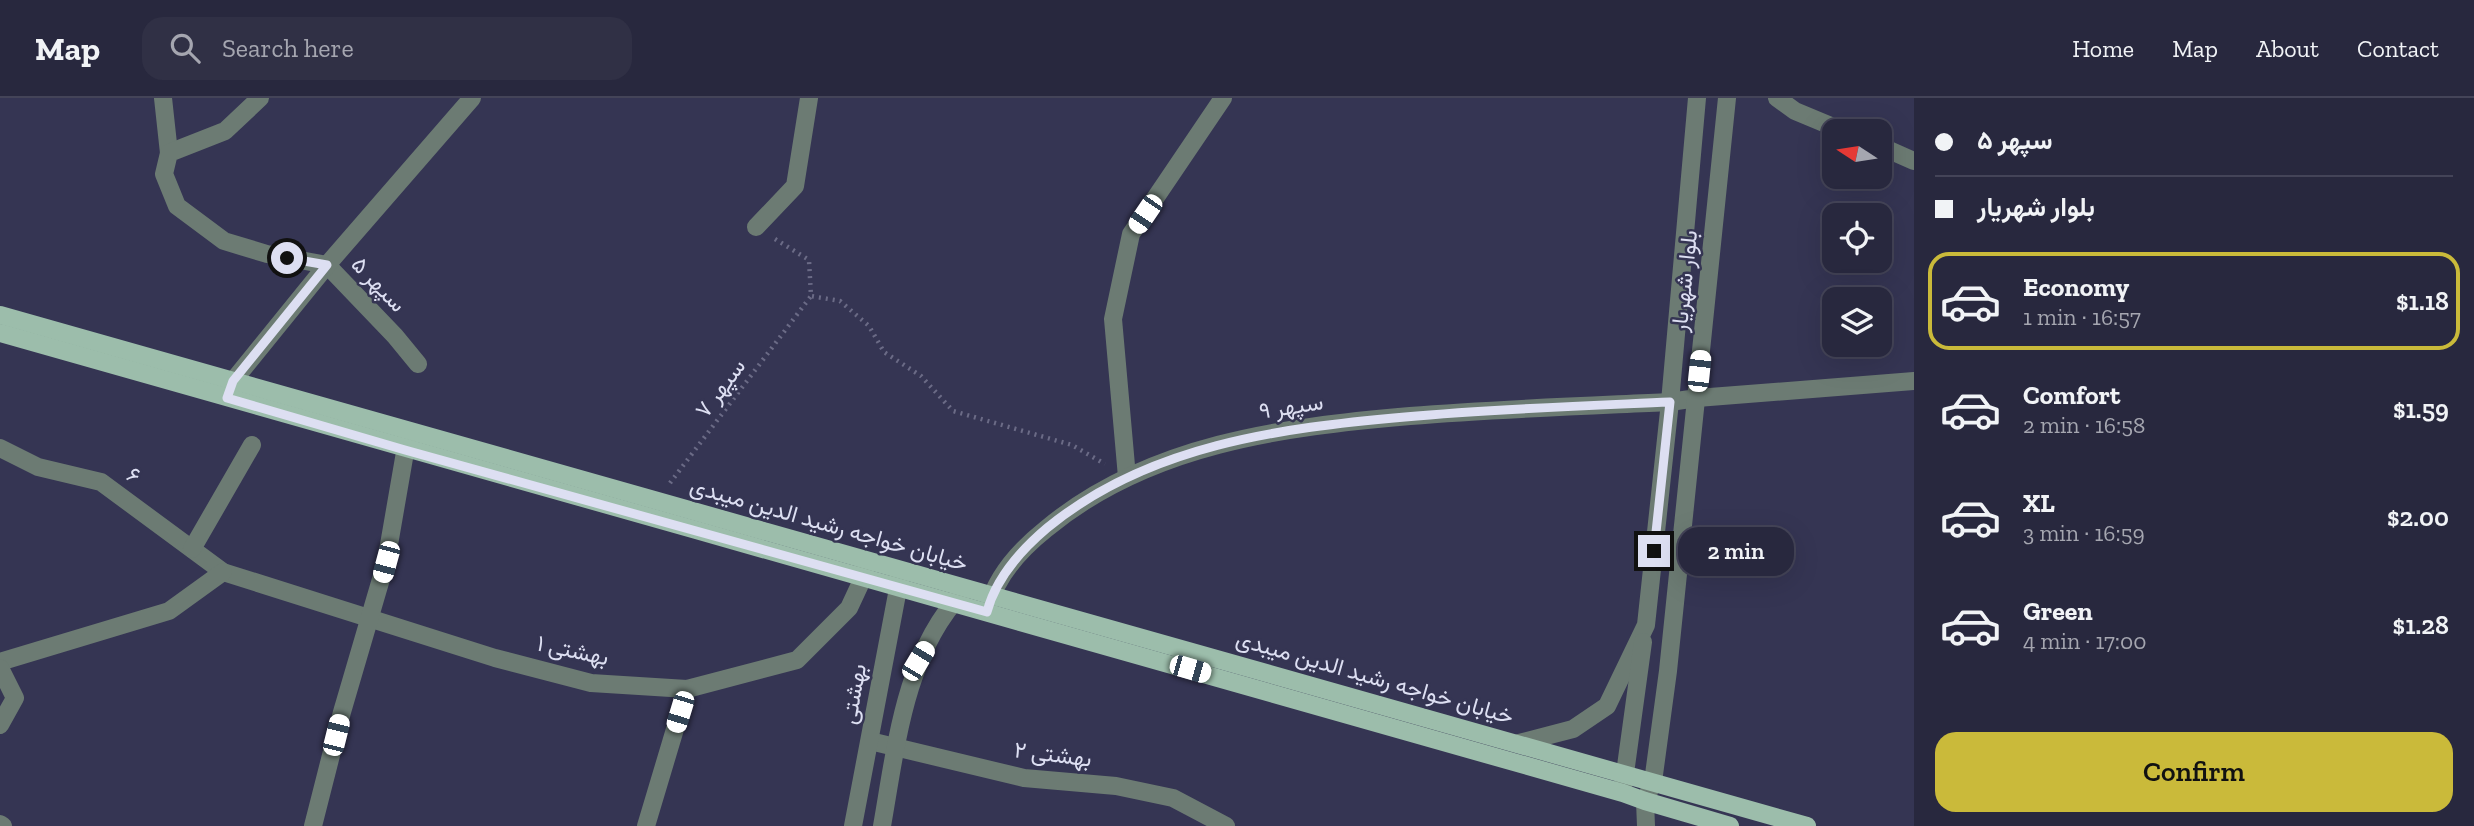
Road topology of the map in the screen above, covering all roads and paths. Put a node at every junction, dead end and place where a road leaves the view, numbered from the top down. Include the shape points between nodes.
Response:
1 (163, 98) edge
2 (260, 98) edge
3 (472, 98) edge
4 (810, 98) edge
5 (1223, 98) edge
6 (1697, 98) edge
7 (1727, 98) edge
8 (1777, 98) edge
9 (1822, 122) edge
10 (1892, 151) edge
11 (169, 153) junction
12 (1914, 161) edge
13 (756, 227) joint
14 (327, 265) junction
15 (811, 296) junction
16 (0, 315) edge
17 (0, 334) edge
18 (418, 364) dead end
19 (1914, 381) edge
20 (230, 390) junction
21 (1697, 398) junction
22 (1670, 402) junction
23 (408, 432) junction
24 (252, 445) dead end
25 (0, 448) edge
26 (405, 450) junction
27 (1127, 477) junction
28 (657, 501) junction
29 (192, 549) junction
30 (867, 560) junction
31 (223, 572) junction
32 (863, 578) junction
33 (899, 578) junction
34 (967, 588) junction
35 (992, 594) junction
36 (954, 602) junction
37 (987, 612) junction
38 (371, 617) junction
39 (1646, 625) junction
40 (0, 662) edge
41 (0, 668) edge
42 (687, 689) junction
43 (0, 725) edge
44 (870, 741) junction
45 (1519, 743) junction
46 (896, 747) junction
47 (1625, 773) junction
48 (1653, 782) junction
49 (1623, 793) junction
50 (1645, 802) junction
51 (313, 826) edge
52 (646, 826) edge
53 (853, 826) edge
54 (882, 826) edge
55 (1227, 826) edge
56 (1646, 826) edge
57 (1730, 826) edge
58 (1807, 826) edge

1 - 11 street, سپهر ۵
2 - 11 street via 225,131
3 - 14 street
4 - 13 street via 796,186
5 - 27 street via 1131,234 1113,319
6 - 22 street, بلوار شهریار
7 - 21 street, بلوار شهریار
8 - 9 street
10 - 12 street
11 - 14 street, سپهر ۵ via 163,174 177,206 224,241
13 - 15 path via 808,260
14 - 18 street, سپهر ۵
14 - 20 street
15 - 27 path via 840,301 869,326 884,352 921,376 953,411 1072,445
15 - 28 path, سپهر ۷
16 - 20 main road, خیابان خواجه رشید الدین میبدی
17 - 20 main road, خیابان خواجه رشید الدین میبدی
19 - 21 street, سپهر ۹
20 - 23 main road, خیابان خواجه رشید الدین میبدی
20 - 26 main road, خیابان خواجه رشید الدین میبدی
21 - 22 street, سپهر ۹
21 - 48 street, بلوار شهریار
22 - 27 street, سپهر ۹ via 1322,424 1224,442
22 - 39 street, بلوار شهریار
23 - 26 street
23 - 28 main road, خیابان خواجه رشید الدین میبدی
24 - 29 street
25 - 29 street, ۶ via 38,467 101,482
26 - 32 main road, خیابان خواجه رشید الدین میبدی
26 - 38 street via 386,562
27 - 35 street, سپهر ۹ via 1063,515 1023,548
28 - 30 main road, خیابان خواجه رشید الدین میبدی
29 - 31 street, ۶
30 - 32 street, بهشتی ۱
30 - 33 main road, خیابان خواجه رشید الدین میبدی
31 - 38 street, بهشتی ۱
31 - 40 street via 169,611
32 - 33 main road, خیابان خواجه رشید الدین میبدی
32 - 42 street, بهشتی ۱ via 849,608 797,660
33 - 34 main road, خیابان خواجه رشید الدین میبدی
33 - 36 main road, خیابان خواجه رشید الدین میبدی
33 - 44 street, بهشتی
34 - 35 main road, خیابان خواجه رشید الدین میبدی
34 - 36 street
35 - 37 street, سپهر ۹
35 - 45 main road, خیابان خواجه رشید الدین میبدی
36 - 37 main road, خیابان خواجه رشید الدین میبدی
36 - 46 street via 918,661
37 - 49 main road, خیابان خواجه رشید الدین میبدی
38 - 42 street, بهشتی ۱ via 495,658 591,683
38 - 51 street
39 - 45 street, بلوار شهریار via 1607,706 1573,729
39 - 47 street, بلوار شهریار
41 - 43 street via 15,698
42 - 52 street
44 - 46 street, بهشتی ۲
44 - 53 street, بهشتی
45 - 47 main road, خیابان خواجه رشید الدین میبدی
46 - 54 street
46 - 55 street, بهشتی ۲ via 1024,778 1116,786 1173,798
47 - 48 main road, خیابان خواجه رشید الدین میبدی
47 - 49 street, بلوار شهریار
48 - 50 street, بلوار شهریار
48 - 58 main road, خیابان خواجه رشید الدین میبدی
49 - 50 main road, خیابان خواجه رشید الدین میبدی
50 - 56 street
50 - 57 main road, خیابان خواجه رشید الدین میبدی

